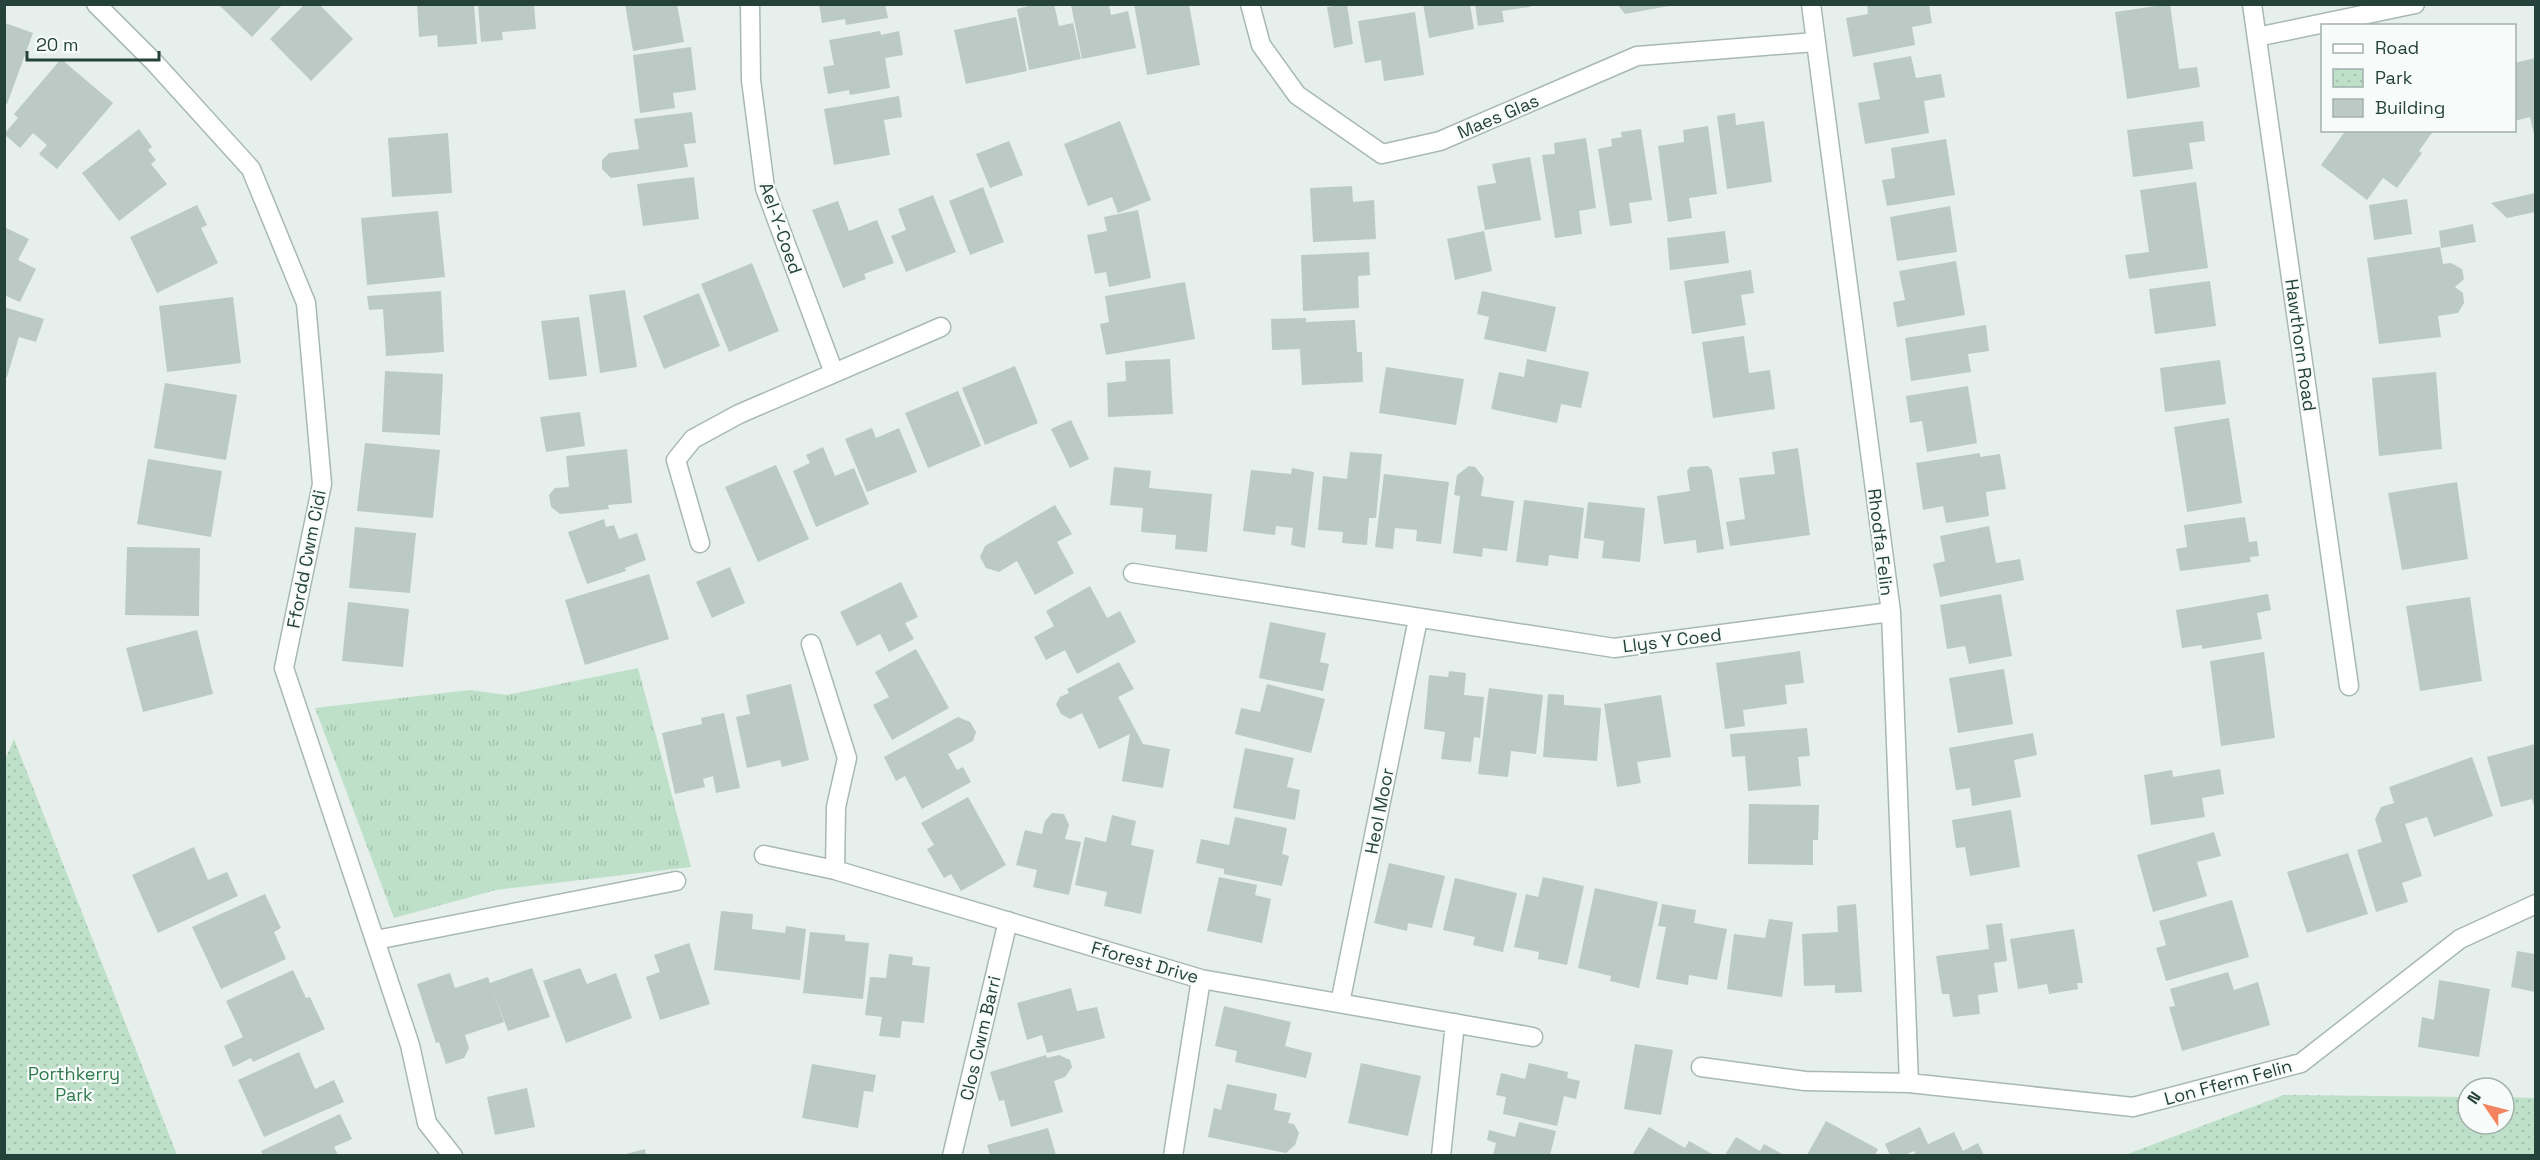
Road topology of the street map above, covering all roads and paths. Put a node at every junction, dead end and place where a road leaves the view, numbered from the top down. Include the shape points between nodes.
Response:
1 (96, 4) edge
2 (750, 4) edge
3 (1250, 4) edge
4 (1811, 4) edge
5 (2252, 4) edge
6 (2415, 4) edge
7 (2258, 37) junction
8 (1815, 42) junction
9 (940, 327) dead end
10 (834, 373) junction
11 (700, 543) dead end
12 (1133, 573) dead end
13 (1891, 612) junction
14 (1418, 619) junction
15 (812, 644) dead end
16 (2349, 686) dead end
17 (764, 855) dead end
18 (835, 870) junction
19 (676, 881) dead end
20 (2535, 904) edge
21 (1008, 921) junction
22 (376, 940) junction
23 (1202, 979) junction
24 (1340, 1003) junction
25 (1455, 1023) junction
26 (1533, 1037) dead end
27 (1701, 1067) dead end
28 (1909, 1083) junction
29 (453, 1155) edge
30 (952, 1155) edge
31 (1173, 1155) edge
32 (1441, 1155) edge

1 - 22 street, Ffordd Cwm Cidi via 251,169 306,303 322,484 284,668
2 - 10 street, Ael-Y-Coed via 752,80 765,188
3 - 8 street, Maes Glas via 1261,45 1297,95 1382,154 1440,141 1637,56
4 - 8 street, Rhodfa Felin
5 - 7 street, Hawthorn Road
6 - 7 street
7 - 16 street, Hawthorn Road
8 - 13 street, Rhodfa Felin
9 - 10 street
10 - 11 street via 693,438 676,460
12 - 14 street, Llys Y Coed
13 - 14 street, Llys Y Coed via 1614,648
13 - 28 street, Rhodfa Felin
14 - 24 street, Heol Moor
15 - 18 street via 847,758 836,807
17 - 18 street, Fforest Drive
18 - 21 street, Fforest Drive
19 - 22 street
20 - 28 street, Lon Fferm Felin via 2460,939 2301,1063 2133,1107
21 - 23 street, Fforest Drive
21 - 30 street, Clos Cwm Barri
22 - 29 street, Ffordd Cwm Cidi via 410,1045 428,1123
23 - 24 street, Fforest Drive
23 - 31 street
24 - 25 street, Fforest Drive
25 - 26 street, Fforest Drive
25 - 32 street
27 - 28 street, Lon Fferm Felin via 1805,1081

